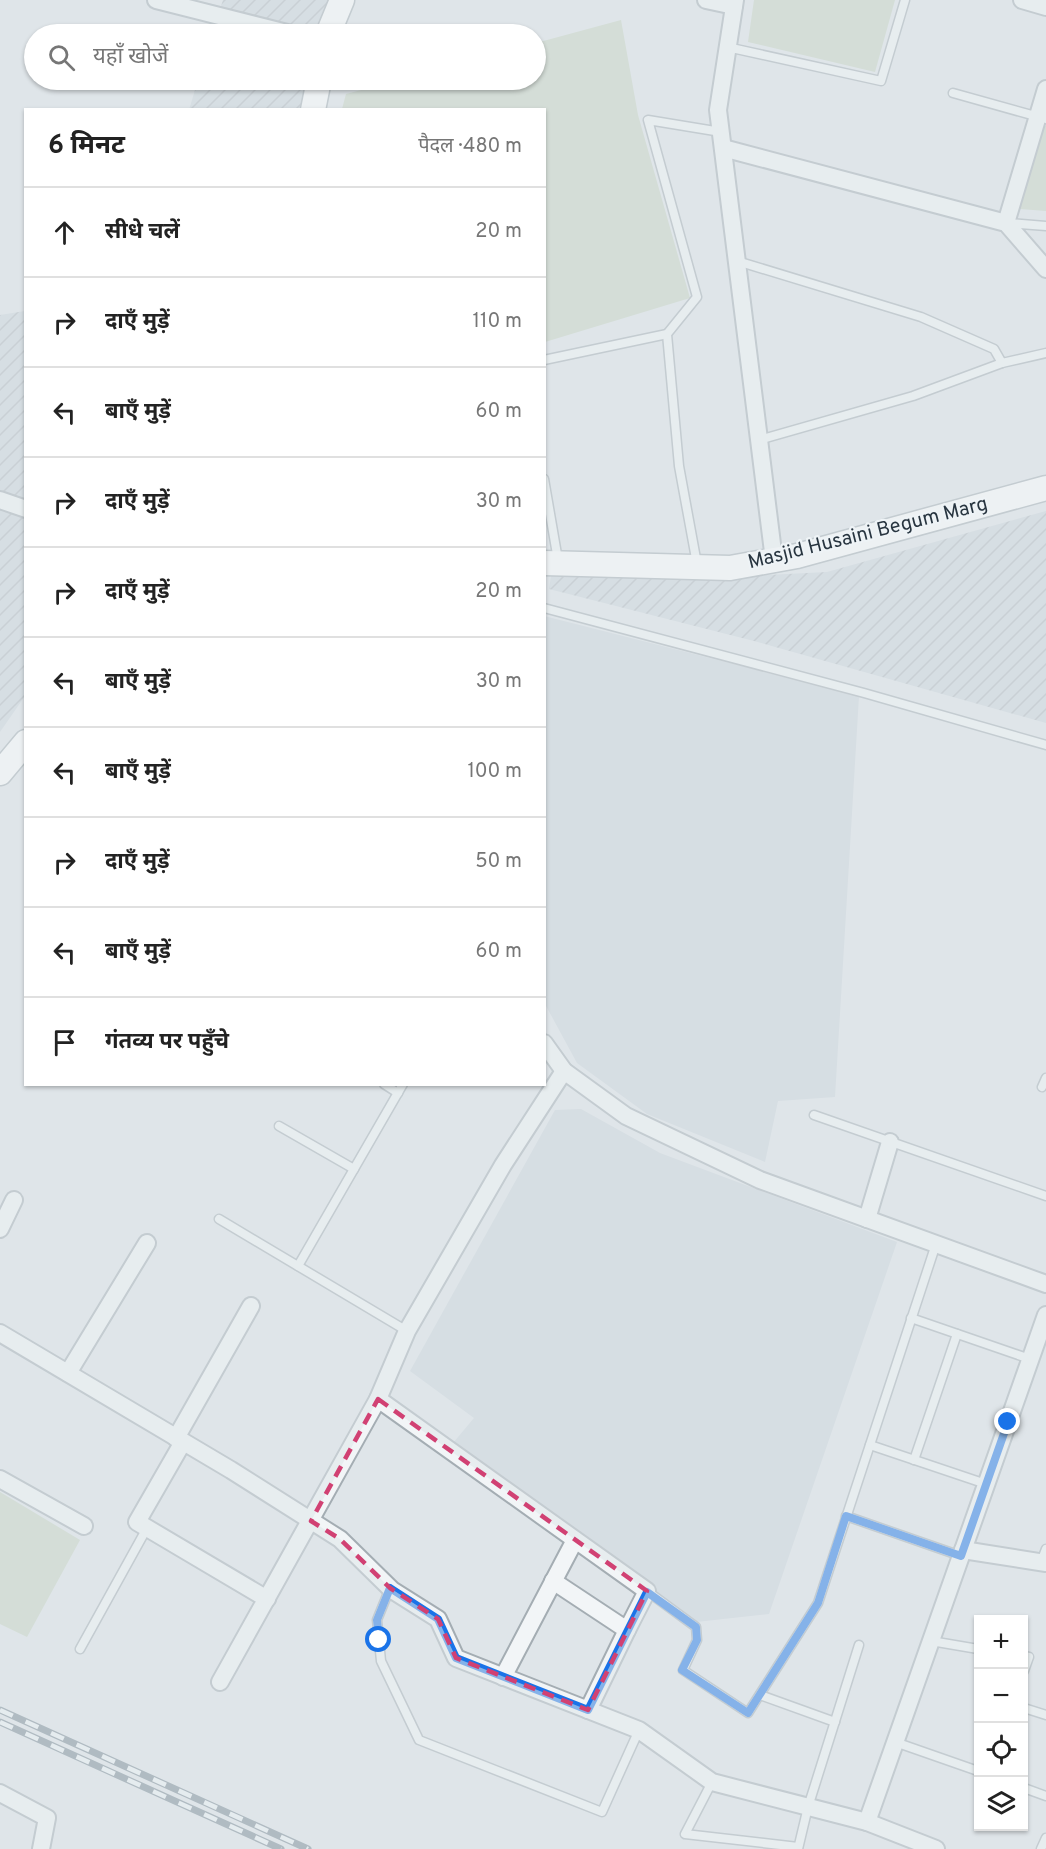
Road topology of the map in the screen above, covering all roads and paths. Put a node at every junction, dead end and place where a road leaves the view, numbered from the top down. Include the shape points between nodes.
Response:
1 (156, 0) edge
2 (342, 0) edge
3 (356, 0) edge
4 (706, 0) edge
5 (904, 0) edge
6 (1022, 0) edge
7 (734, 3) edge
8 (1046, 7) edge
9 (251, 24) edge
10 (332, 24) edge
11 (348, 24) edge
12 (727, 47) junction
13 (1046, 89) edge
14 (317, 90) edge
15 (952, 93) dead end
16 (313, 108) edge
17 (1042, 118) edge
18 (722, 140) junction
19 (1006, 223) junction
20 (1046, 226) edge
21 (737, 261) junction
22 (1046, 269) edge
23 (668, 334) junction
24 (1046, 353) edge
25 (546, 360) edge
26 (1002, 363) junction
27 (759, 440) junction
28 (1046, 488) edge
29 (0, 500) edge
30 (546, 503) edge
31 (24, 508) edge
32 (774, 560) junction
33 (551, 563) edge
34 (697, 567) junction
35 (546, 609) edge
36 (24, 745) edge
37 (1046, 745) edge
38 (0, 772) edge
39 (546, 1045) edge
40 (564, 1071) junction
41 (401, 1089) edge
42 (814, 1115) dead end
43 (279, 1126) dead end
44 (891, 1142) junction
45 (354, 1169) junction
46 (1046, 1196) edge
47 (14, 1200) dead end
48 (219, 1219) dead end
49 (867, 1219) junction
50 (0, 1229) edge
51 (147, 1243) dead end
52 (936, 1244) junction
53 (298, 1266) junction
54 (1046, 1284) edge
55 (251, 1306) dead end
56 (1046, 1315) edge
57 (911, 1318) junction
58 (407, 1331) junction
59 (0, 1333) edge
60 (957, 1334) junction
61 (1030, 1359) junction
62 (68, 1373) junction
63 (378, 1399) junction
64 (180, 1440) junction
65 (870, 1445) junction
66 (914, 1460) junction
67 (0, 1479) edge
68 (986, 1484) junction
69 (846, 1516) junction
70 (311, 1521) junction
71 (84, 1526) dead end
72 (147, 1528) junction
73 (575, 1540) junction
74 (962, 1553) junction
75 (1044, 1558) edge
76 (553, 1581) junction
77 (390, 1588) junction
78 (647, 1592) junction
79 (267, 1599) junction
80 (627, 1630) junction
81 (931, 1641) junction
82 (859, 1646) dead end
83 (974, 1648) edge
84 (80, 1649) dead end
85 (503, 1677) junction
86 (220, 1682) dead end
87 (760, 1695) junction
88 (588, 1710) junction
89 (1028, 1710) edge
90 (1046, 1715) edge
91 (834, 1722) junction
92 (639, 1730) junction
93 (895, 1742) junction
94 (974, 1770) edge
95 (712, 1782) junction
96 (1028, 1790) edge
97 (0, 1793) edge
98 (1046, 1796) edge
99 (808, 1807) junction
100 (867, 1822) junction
101 (1046, 1838) edge
102 (798, 1848) edge
103 (41, 1849) edge
104 (936, 1849) edge
105 (1041, 1849) edge

1 - 9 street
2 - 10 street
3 - 11 street
4 - 7 street
5 - 12 lane via 881,81
6 - 8 street
7 - 12 street
12 - 18 street via 718,110
13 - 17 street
14 - 16 street
15 - 17 lane
17 - 19 street
18 - 19 street
18 - 21 street
18 - 23 lane via 648,120 697,297
19 - 20 lane
19 - 22 street
21 - 26 lane via 921,317 994,349
21 - 27 street
23 - 25 lane
23 - 34 lane via 679,466
24 - 26 lane
26 - 27 lane via 913,396
27 - 32 street
28 - 32 street, Masjid Husaini Begum Marg
29 - 31 street
30 - 33 lane
32 - 34 street, Masjid Husaini Begum Marg via 730,568
33 - 34 street, Masjid Husaini Begum Marg
35 - 37 lane
36 - 38 street
39 - 40 street
40 - 49 street via 626,1116 760,1180
40 - 58 street via 503,1165
41 - 45 lane
42 - 44 lane
43 - 45 lane
44 - 46 lane
44 - 49 street
45 - 53 lane
47 - 50 street
48 - 53 lane
49 - 52 street
51 - 62 street
52 - 54 street
52 - 57 lane
53 - 58 lane
55 - 64 street
56 - 61 street
57 - 60 lane
57 - 65 lane
58 - 63 street
59 - 62 street
60 - 61 lane
60 - 66 lane
61 - 68 street
62 - 64 street
63 - 70 street
63 - 73 street
64 - 70 street
64 - 72 street via 137,1522
65 - 66 lane
65 - 69 lane
66 - 68 lane
67 - 71 street
68 - 74 street
69 - 74 lane
69 - 87 lane via 818,1603
70 - 77 street via 340,1539
70 - 79 street
72 - 79 street
72 - 84 lane
73 - 76 street
73 - 78 street
74 - 75 street
74 - 81 street
76 - 80 street
76 - 85 street
77 - 85 street via 438,1619 456,1658
77 - 92 lane via 377,1620 381,1661 419,1740 602,1812
78 - 80 street
78 - 87 lane via 696,1627 697,1640 682,1670 748,1713
79 - 86 street
80 - 88 street
81 - 83 lane
81 - 93 street
82 - 91 lane
85 - 88 street
87 - 91 lane
88 - 92 street
89 - 90 lane
91 - 99 lane
92 - 95 street
93 - 94 lane
93 - 100 street
95 - 99 street
95 - 102 lane via 685,1834
96 - 98 lane
97 - 103 street via 47,1818
99 - 100 street
99 - 102 lane
100 - 104 street
101 - 105 lane

